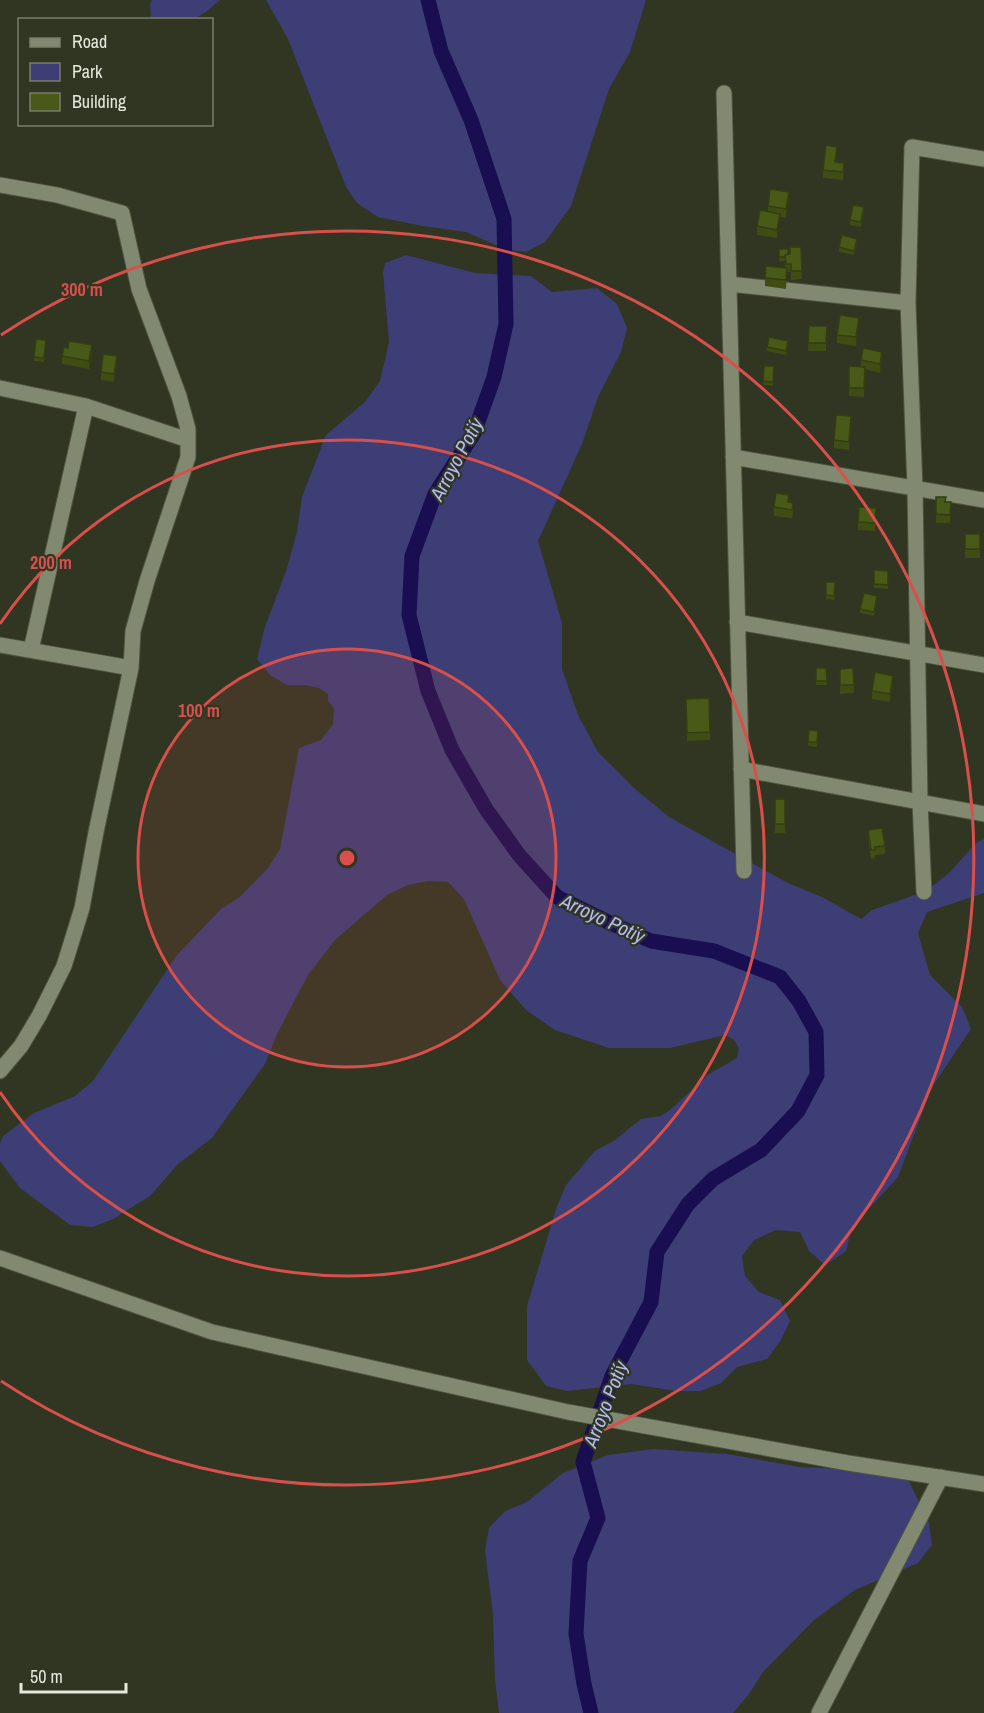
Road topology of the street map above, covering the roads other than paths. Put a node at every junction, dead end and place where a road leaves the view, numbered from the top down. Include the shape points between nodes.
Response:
1 (724, 93) dead end
2 (984, 159) edge
3 (0, 185) edge
4 (729, 284) junction
5 (908, 303) junction
6 (0, 388) edge
7 (86, 406) junction
8 (188, 440) junction
9 (733, 457) junction
10 (915, 488) junction
11 (984, 500) edge
12 (737, 622) junction
13 (0, 645) edge
14 (31, 650) junction
15 (918, 654) junction
16 (984, 665) edge
17 (131, 668) junction
18 (741, 769) junction
19 (920, 802) junction
20 (984, 814) edge
21 (744, 871) dead end
22 (924, 892) dead end
23 (0, 1071) edge
24 (0, 1258) edge
25 (941, 1478) junction
26 (984, 1484) edge
27 (819, 1713) edge

1 - 4 street
2 - 5 street via 912,147
3 - 8 street via 57,195 122,213 139,289 179,396
4 - 5 street
4 - 9 street
5 - 10 street
6 - 7 street
7 - 8 street
7 - 14 street
8 - 17 street via 188,457 133,631
9 - 10 street
9 - 12 street
10 - 11 street
10 - 15 street
12 - 15 street
12 - 18 street
13 - 14 street
14 - 17 street
15 - 16 street
15 - 19 street
17 - 23 street via 82,908 64,966 21,1046
18 - 19 street
18 - 21 street
19 - 20 street
19 - 22 street
24 - 25 street via 212,1332 617,1422
25 - 26 street
25 - 27 street

